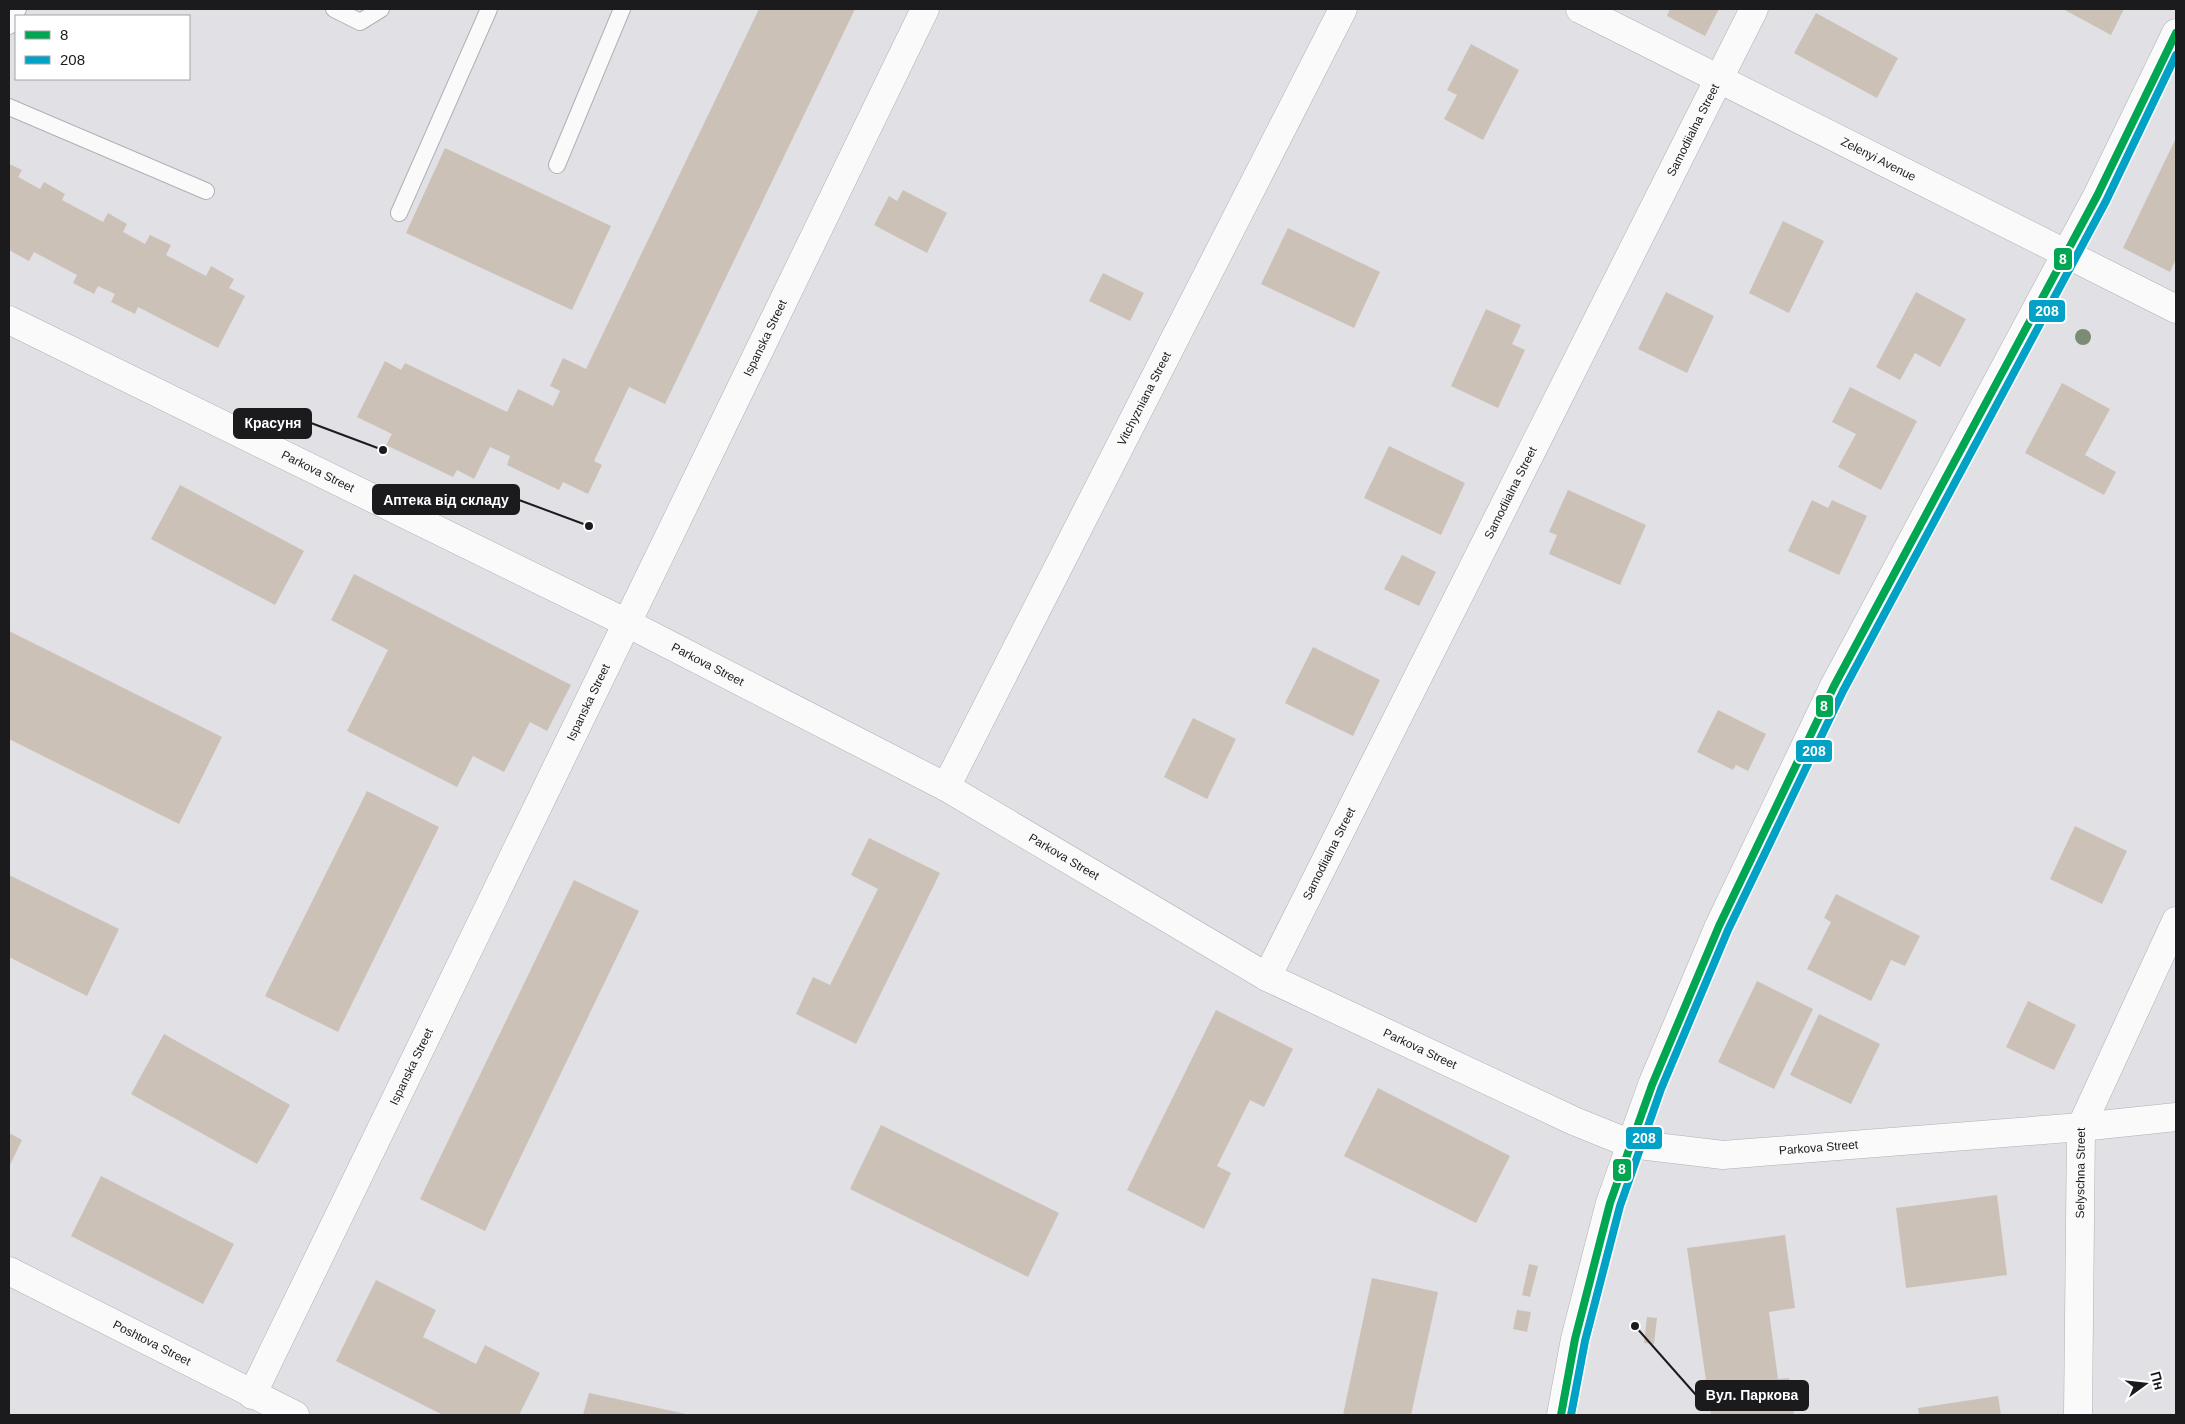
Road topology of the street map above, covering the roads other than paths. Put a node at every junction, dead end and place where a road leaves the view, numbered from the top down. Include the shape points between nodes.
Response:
1 (18, 9) edge
2 (334, 9) edge
3 (381, 9) edge
4 (488, 9) edge
5 (622, 9) edge
6 (925, 9) edge
7 (1343, 9) edge
8 (1580, 9) edge
9 (1754, 9) edge
10 (9, 26) edge
11 (2176, 34) edge
12 (1719, 80) junction
13 (9, 107) edge
14 (557, 166) dead end
15 (206, 190) dead end
16 (398, 212) dead end
17 (2064, 254) junction
18 (2176, 309) edge
19 (9, 320) edge
20 (627, 623) junction
21 (946, 787) junction
22 (2176, 921) edge
23 (1267, 977) junction
24 (2176, 1117) edge
25 (2081, 1127) junction
26 (1631, 1144) junction
27 (9, 1271) edge
28 (252, 1395) junction
29 (295, 1415) edge
30 (1561, 1415) edge
31 (2078, 1415) edge

1 - 10 lane
2 - 3 lane via 360,22
4 - 16 lane
5 - 14 lane
6 - 20 street, Ispanska Street
7 - 21 street, Vitchyzniana Street
8 - 12 street, Zelenyi Avenue
9 - 12 street, Samodiialna Street
11 - 17 street via 2097,196
12 - 17 street, Zelenyi Avenue
12 - 23 street, Samodiialna Street
13 - 15 lane
17 - 18 street, Zelenyi Avenue
17 - 26 street via 1830,694 1712,943 1652,1085
19 - 20 street, Parkova Street
20 - 21 street, Parkova Street
20 - 28 street, Ispanska Street
21 - 23 street, Parkova Street
22 - 25 street, Selyschna Street
23 - 26 street, Parkova Street via 1574,1121
24 - 25 street, Parkova Street
25 - 26 street, Parkova Street via 1723,1156
25 - 31 street, Selyschna Street
26 - 30 street via 1610,1203 1592,1270
27 - 28 street, Poshtova Street
28 - 29 street, Poshtova Street

